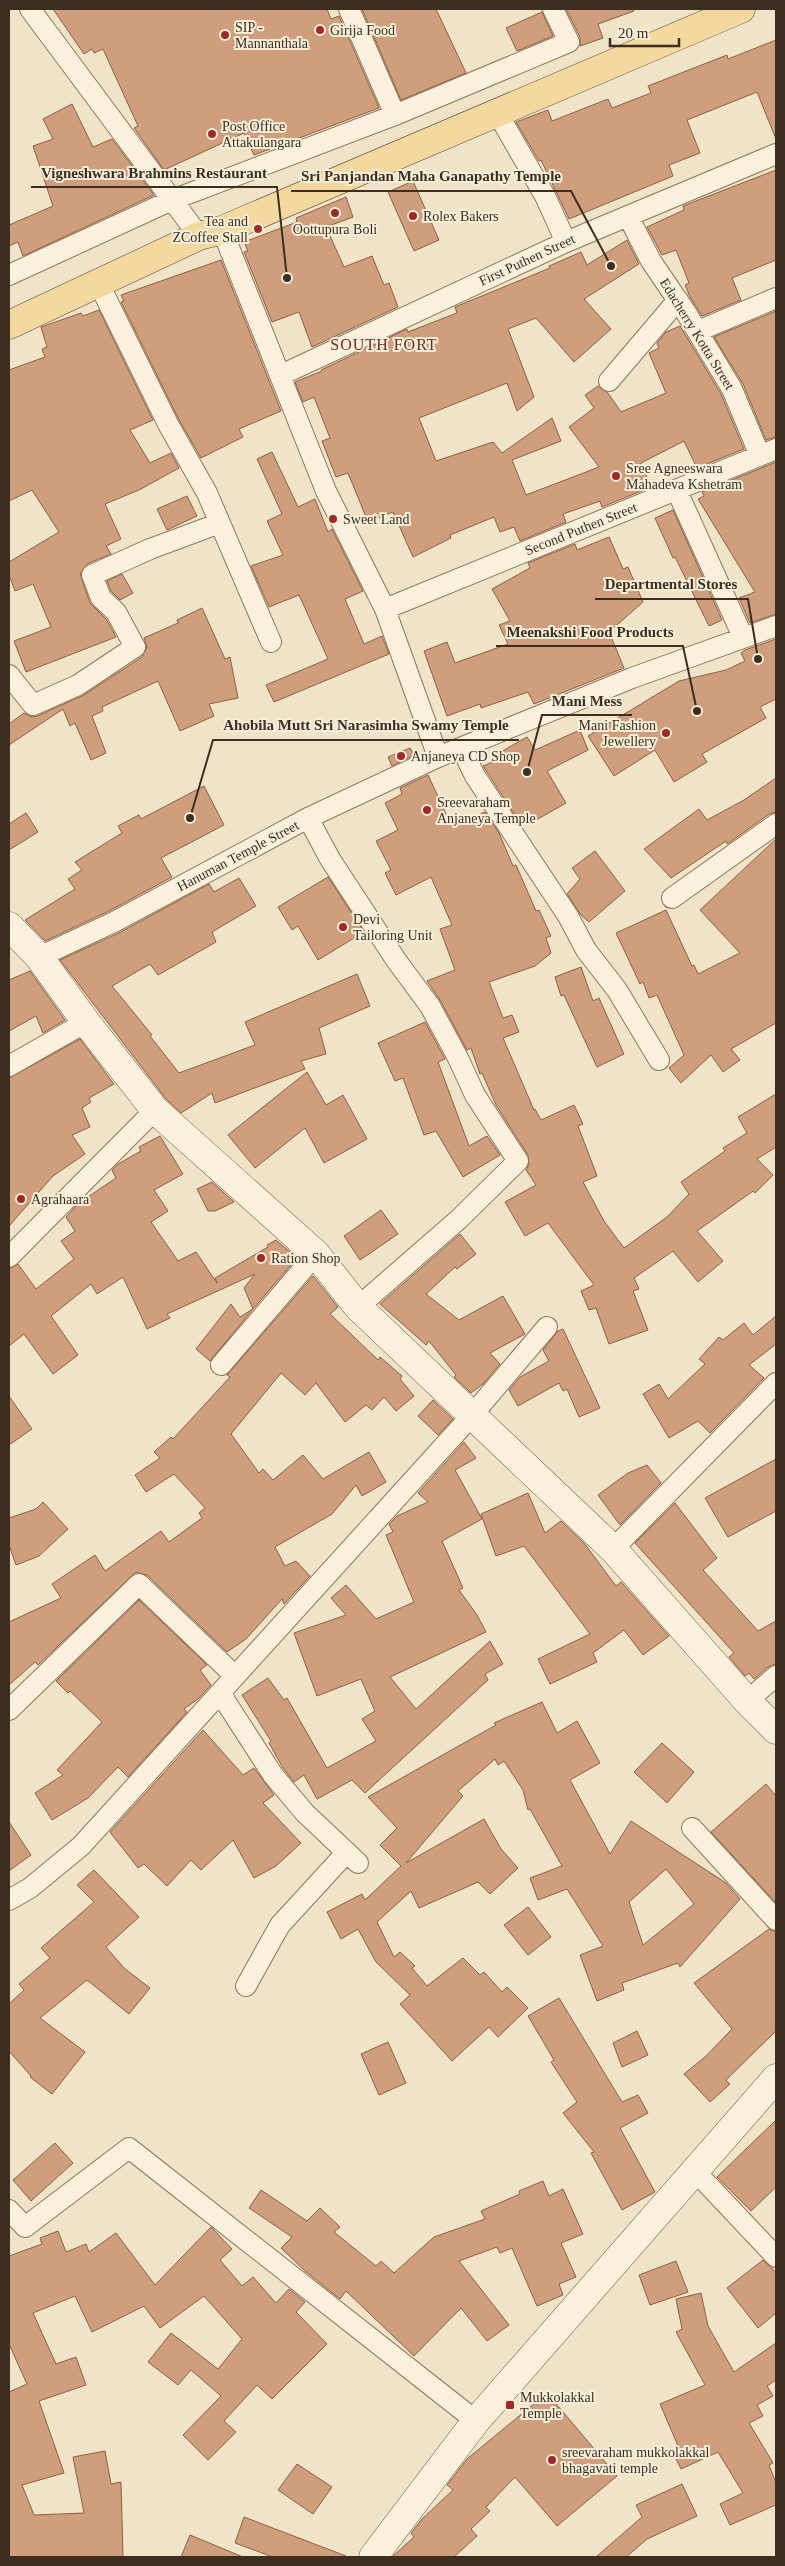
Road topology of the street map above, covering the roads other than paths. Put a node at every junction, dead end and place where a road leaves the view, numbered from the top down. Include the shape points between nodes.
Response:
1 (30, 9) edge
2 (349, 9) edge
3 (553, 9) edge
4 (741, 9) edge
5 (498, 114) junction
6 (395, 115) junction
7 (776, 154) edge
8 (172, 200) junction
9 (628, 216) junction
10 (210, 233) junction
11 (566, 242) junction
12 (9, 275) edge
13 (98, 282) junction
14 (776, 298) edge
15 (678, 300) junction
16 (9, 324) edge
17 (698, 331) junction
18 (281, 375) junction
19 (609, 381) dead end
20 (768, 452) edge
21 (677, 491) junction
22 (220, 523) junction
23 (390, 607) junction
24 (776, 626) edge
25 (742, 637) junction
26 (270, 642) dead end
27 (9, 675) edge
28 (462, 750) junction
29 (438, 758) junction
30 (308, 818) junction
31 (776, 824) edge
32 (672, 898) dead end
33 (9, 926) edge
34 (39, 957) junction
35 (86, 1022) junction
36 (659, 1060) dead end
37 (9, 1066) edge
38 (155, 1110) junction
39 (316, 1254) junction
40 (9, 1257) edge
41 (358, 1307) junction
42 (547, 1327) dead end
43 (221, 1365) dead end
44 (776, 1383) edge
45 (473, 1414) junction
46 (613, 1549) junction
47 (235, 1676) junction
48 (776, 1676) edge
49 (220, 1693) junction
50 (747, 1701) junction
51 (9, 1710) edge
52 (776, 1730) edge
53 (692, 1828) dead end
54 (9, 1900) edge
55 (776, 1920) edge
56 (246, 1986) dead end
57 (776, 2078) edge
58 (695, 2171) junction
59 (9, 2210) edge
60 (776, 2257) edge
61 (476, 2421) junction
62 (373, 2557) edge

1 - 8 street
2 - 6 street
3 - 6 street via 569,42
4 - 5 main road
5 - 10 main road
5 - 11 street
6 - 8 street
7 - 9 street, First Puthen Street
8 - 10 street
8 - 12 street
9 - 11 street, First Puthen Street
9 - 15 street, Edacherry Kotta Street via 651,261
10 - 13 main road
10 - 18 street
11 - 18 street, First Puthen Street
13 - 16 main road
13 - 22 street
14 - 17 street
15 - 17 street, Edacherry Kotta Street
15 - 19 street
17 - 20 street, Edacherry Kotta Street
18 - 23 street via 326,491
20 - 21 street
20 - 23 street, Second Puthen Street
21 - 23 street
21 - 25 street
22 - 26 street
22 - 27 street via 92,575 101,598 116,612 135,648 78,684 33,705
23 - 29 street
24 - 25 street, Hanuman Temple Street
25 - 28 street, Hanuman Temple Street via 632,678
28 - 29 street, Hanuman Temple Street
28 - 36 street via 475,776 568,916 586,950 617,990
29 - 30 street, Hanuman Temple Street
30 - 34 street, Hanuman Temple Street via 114,922
30 - 41 street via 330,859 430,1006 475,1096 518,1161 459,1219
31 - 32 street
33 - 34 street
34 - 35 street
35 - 37 street
35 - 38 street
38 - 39 street
38 - 40 street
39 - 41 street
39 - 43 street
41 - 45 street
42 - 45 street
44 - 46 street
45 - 46 street
45 - 47 street
46 - 50 street
47 - 49 street
47 - 51 street via 139,1584
48 - 50 street
49 - 54 street via 81,1846 30,1888
49 - 56 street via 273,1775 305,1813 352,1858 280,1925
50 - 52 street
53 - 55 street
57 - 58 street
58 - 60 street
58 - 61 street
59 - 61 street via 25,2227 129,2148
61 - 62 street

